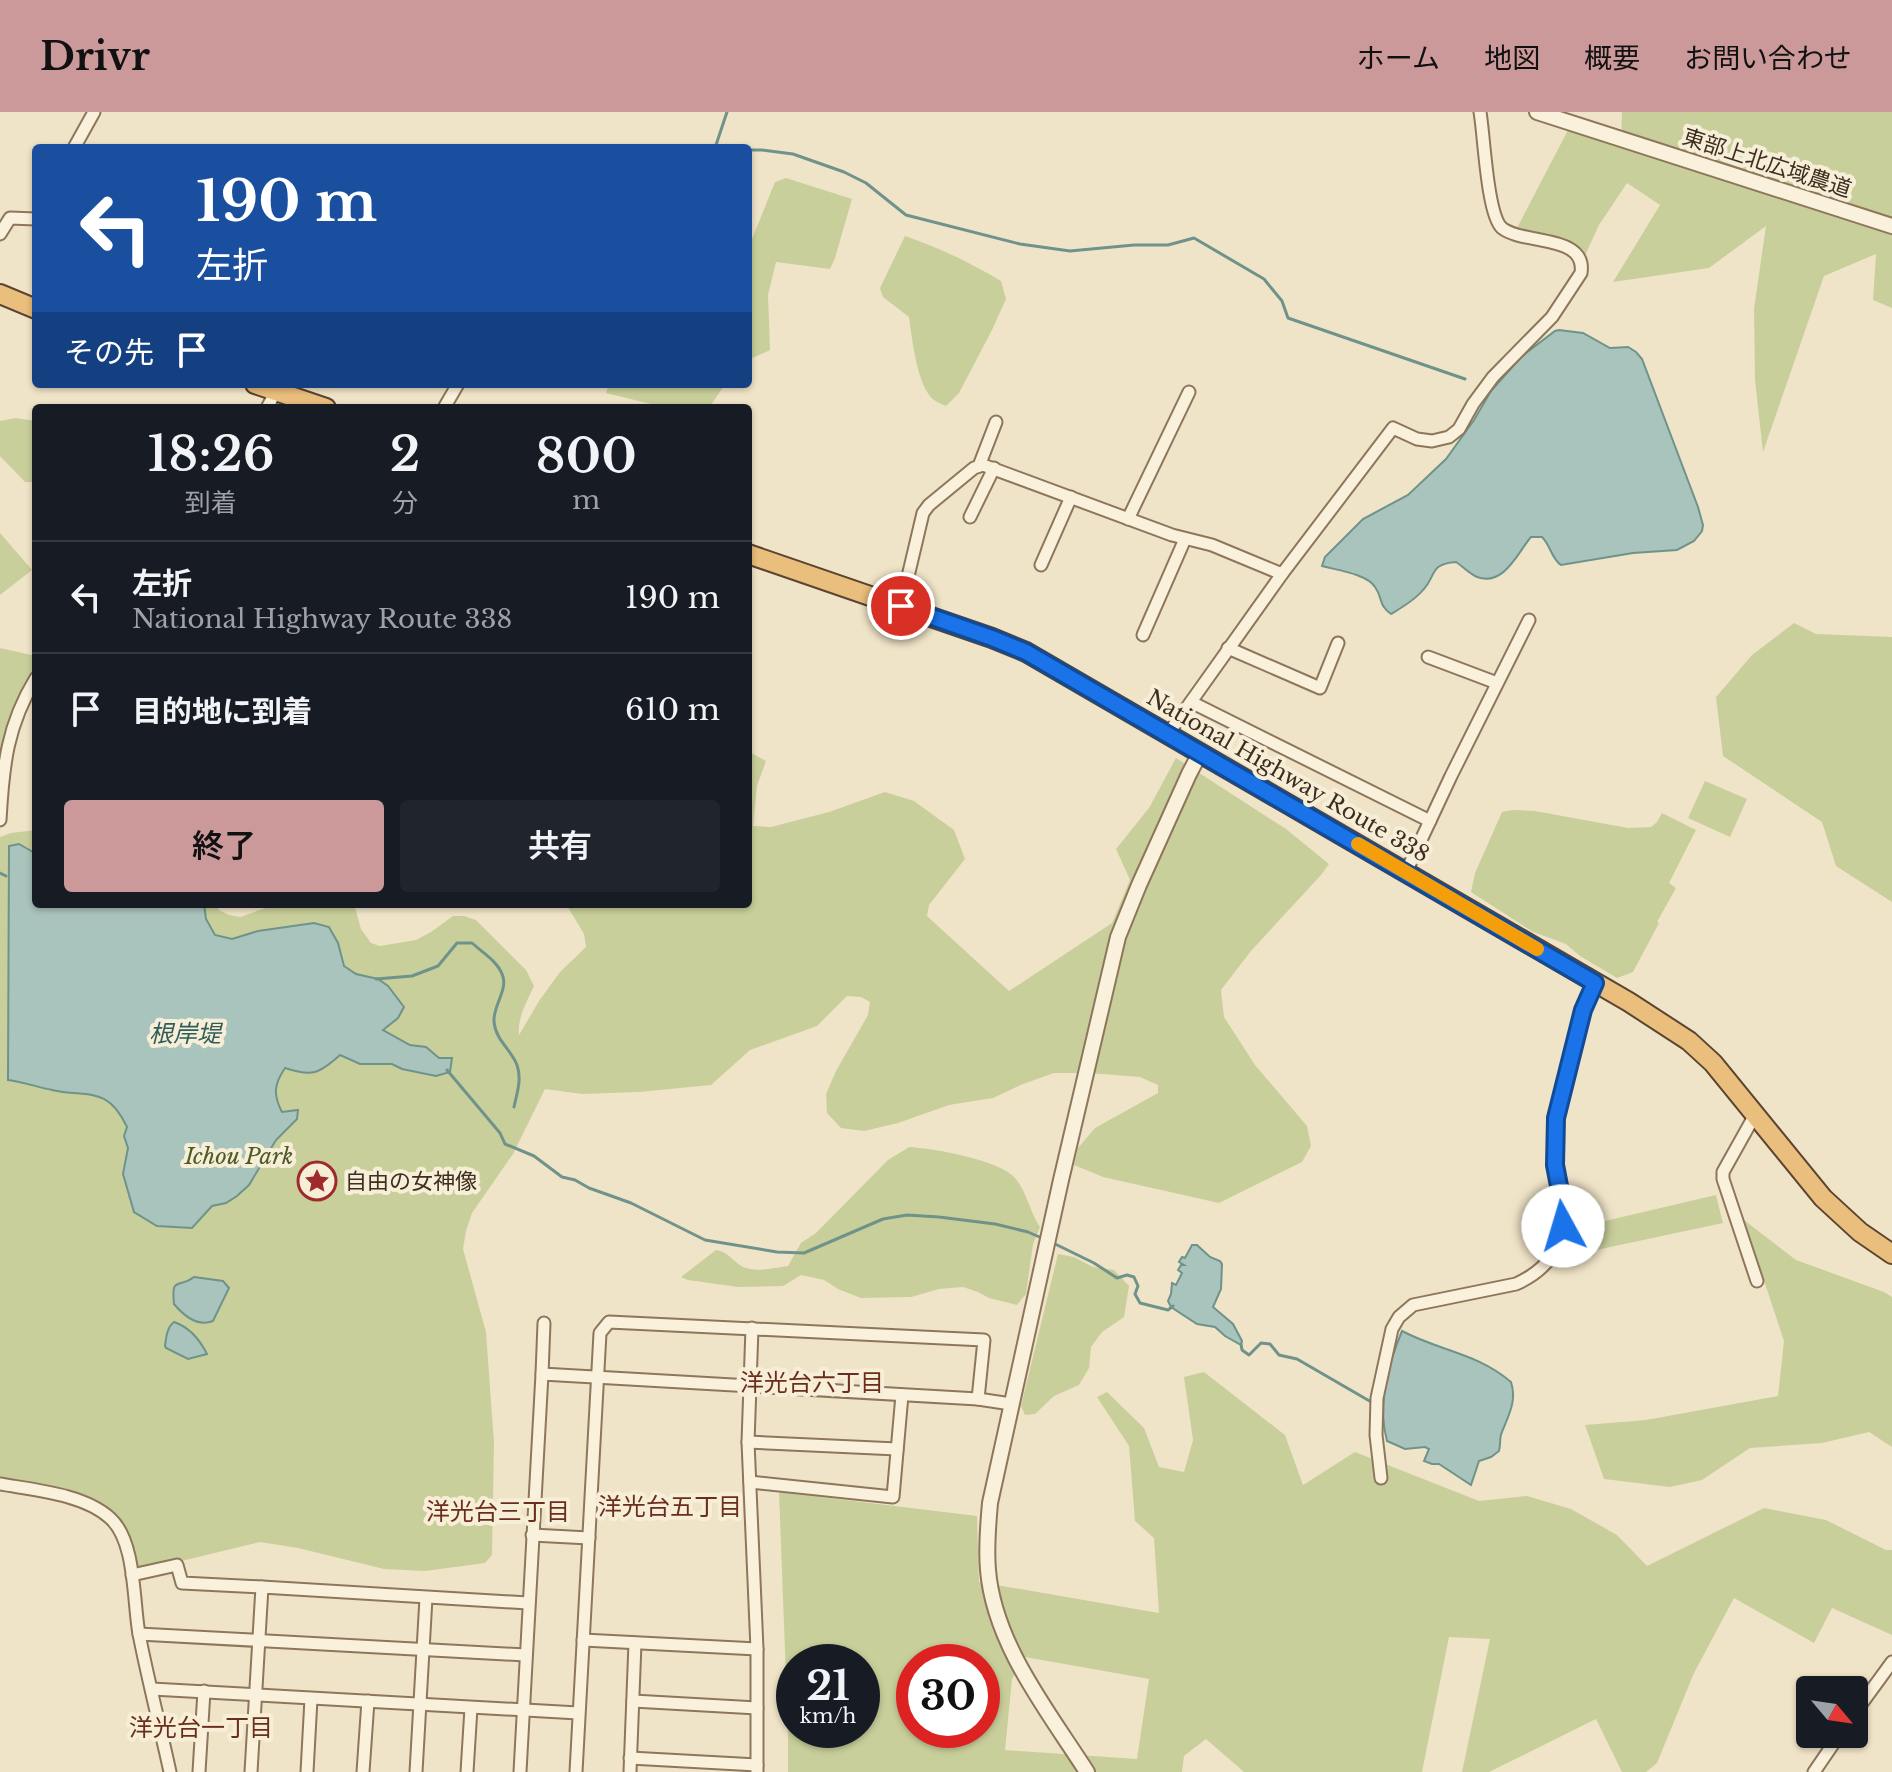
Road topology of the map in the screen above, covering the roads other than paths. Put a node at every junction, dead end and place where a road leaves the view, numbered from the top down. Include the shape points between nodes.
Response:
1 (94, 112) edge
2 (1480, 112) edge
3 (1537, 112) edge
4 (76, 144) edge
5 (32, 219) edge
6 (1892, 226) edge
7 (0, 234) edge
8 (0, 294) edge
9 (32, 307) edge
10 (1189, 392) dead end
11 (284, 395) edge
12 (313, 404) edge
13 (996, 422) dead end
14 (979, 466) junction
15 (994, 468) junction
16 (1071, 497) junction
17 (970, 517) dead end
18 (1128, 519) junction
19 (1185, 539) junction
20 (752, 555) edge
21 (1041, 565) dead end
22 (1282, 574) junction
23 (901, 606) junction
24 (1529, 620) dead end
25 (1143, 635) dead end
26 (1338, 643) dead end
27 (1228, 648) junction
28 (1428, 657) dead end
29 (1497, 683) junction
30 (32, 685) edge
31 (1191, 702) junction
32 (1168, 734) junction
33 (1200, 753) junction
34 (0, 820) edge
35 (1430, 821) junction
36 (1406, 872) junction
37 (1595, 983) junction
38 (1756, 1113) junction
39 (1892, 1254) edge
40 (1757, 1281) dead end
41 (544, 1323) dead end
42 (752, 1328) junction
43 (542, 1374) junction
44 (598, 1377) junction
45 (750, 1385) junction
46 (902, 1395) junction
47 (978, 1399) junction
48 (1011, 1404) junction
49 (748, 1442) junction
50 (897, 1449) junction
51 (1381, 1478) dead end
52 (750, 1482) junction
53 (0, 1484) edge
54 (532, 1535) junction
55 (589, 1538) junction
56 (132, 1575) junction
57 (262, 1587) junction
58 (426, 1598) junction
59 (528, 1603) junction
60 (139, 1634) junction
61 (258, 1640) junction
62 (583, 1640) junction
63 (635, 1643) junction
64 (423, 1649) junction
65 (757, 1649) junction
66 (525, 1655) junction
67 (1891, 1666) edge
68 (152, 1689) junction
69 (204, 1691) junction
70 (255, 1695) junction
71 (1868, 1696) edge
72 (311, 1699) junction
73 (368, 1701) junction
74 (633, 1701) junction
75 (419, 1704) junction
76 (471, 1708) junction
77 (757, 1708) junction
78 (523, 1710) junction
79 (578, 1713) junction
80 (1830, 1748) edge
81 (630, 1758) junction
82 (757, 1768) edge
83 (170, 1772) edge
84 (199, 1772) edge
85 (251, 1772) edge
86 (307, 1772) edge
87 (363, 1772) edge
88 (416, 1772) edge
89 (467, 1772) edge
90 (520, 1772) edge
91 (576, 1772) edge
92 (630, 1772) edge
93 (1087, 1772) edge
94 (1814, 1772) edge

1 - 4 street
2 - 22 street via 1486,171 1501,227 1567,247 1579,256 1581,273 1552,317 1493,377 1459,429 1432,441 1393,428
3 - 6 street, 東部上北広域農道
5 - 7 street via 10,218
8 - 9 highway
10 - 18 street
11 - 12 highway
13 - 14 street
14 - 15 street
14 - 23 street via 923,513
15 - 16 street
15 - 17 street
16 - 18 street
16 - 21 street
18 - 19 street
19 - 22 street
19 - 25 street
20 - 23 highway, National Highway Route 338
22 - 27 street
23 - 32 highway, National Highway Route 338 via 1026,652
24 - 29 street
26 - 27 street via 1320,688
27 - 31 street
28 - 29 street
29 - 35 street
30 - 34 street via 8,741
31 - 32 street
31 - 35 street
32 - 33 highway, National Highway Route 338
33 - 36 highway, National Highway Route 338
33 - 48 street via 1118,937
35 - 36 street
36 - 37 highway, National Highway Route 338
37 - 38 highway, National Highway Route 338 via 1689,1041
37 - 51 street via 1583,1010 1556,1118 1555,1165 1564,1212 1560,1241 1530,1278 1413,1305 1399,1317 1377,1398
38 - 39 highway, National Highway Route 338 via 1823,1198
38 - 40 street via 1723,1179
41 - 43 street
42 - 44 street via 609,1322 600,1333
42 - 45 street
42 - 47 street via 984,1340
43 - 44 street
43 - 54 street
44 - 45 street
44 - 55 street
45 - 46 street
45 - 49 street
46 - 47 street
46 - 50 street
47 - 48 street
48 - 93 street via 987,1534 993,1599 1008,1644
49 - 50 street
49 - 52 street
50 - 52 street via 893,1497
52 - 65 street
53 - 56 street via 75,1499 100,1510 116,1524 127,1546
54 - 55 street
54 - 59 street
55 - 62 street
56 - 57 street via 177,1565 182,1583
56 - 60 street
57 - 58 street
57 - 61 street
58 - 59 street
58 - 64 street
59 - 66 street
60 - 61 street
60 - 68 street
61 - 64 street
61 - 70 street
62 - 63 street
62 - 79 street
63 - 65 street
63 - 74 street
64 - 66 street
64 - 75 street
65 - 77 street
66 - 78 street
67 - 71 street
68 - 69 street
68 - 83 street
69 - 70 street
69 - 84 street
70 - 72 street
70 - 85 street
72 - 73 street
72 - 86 street
73 - 75 street
73 - 87 street
74 - 77 street
74 - 81 street
75 - 76 street
75 - 88 street
76 - 78 street
76 - 89 street
77 - 82 street
78 - 79 street
78 - 90 street
79 - 91 street
80 - 94 street
81 - 82 street
81 - 92 street

